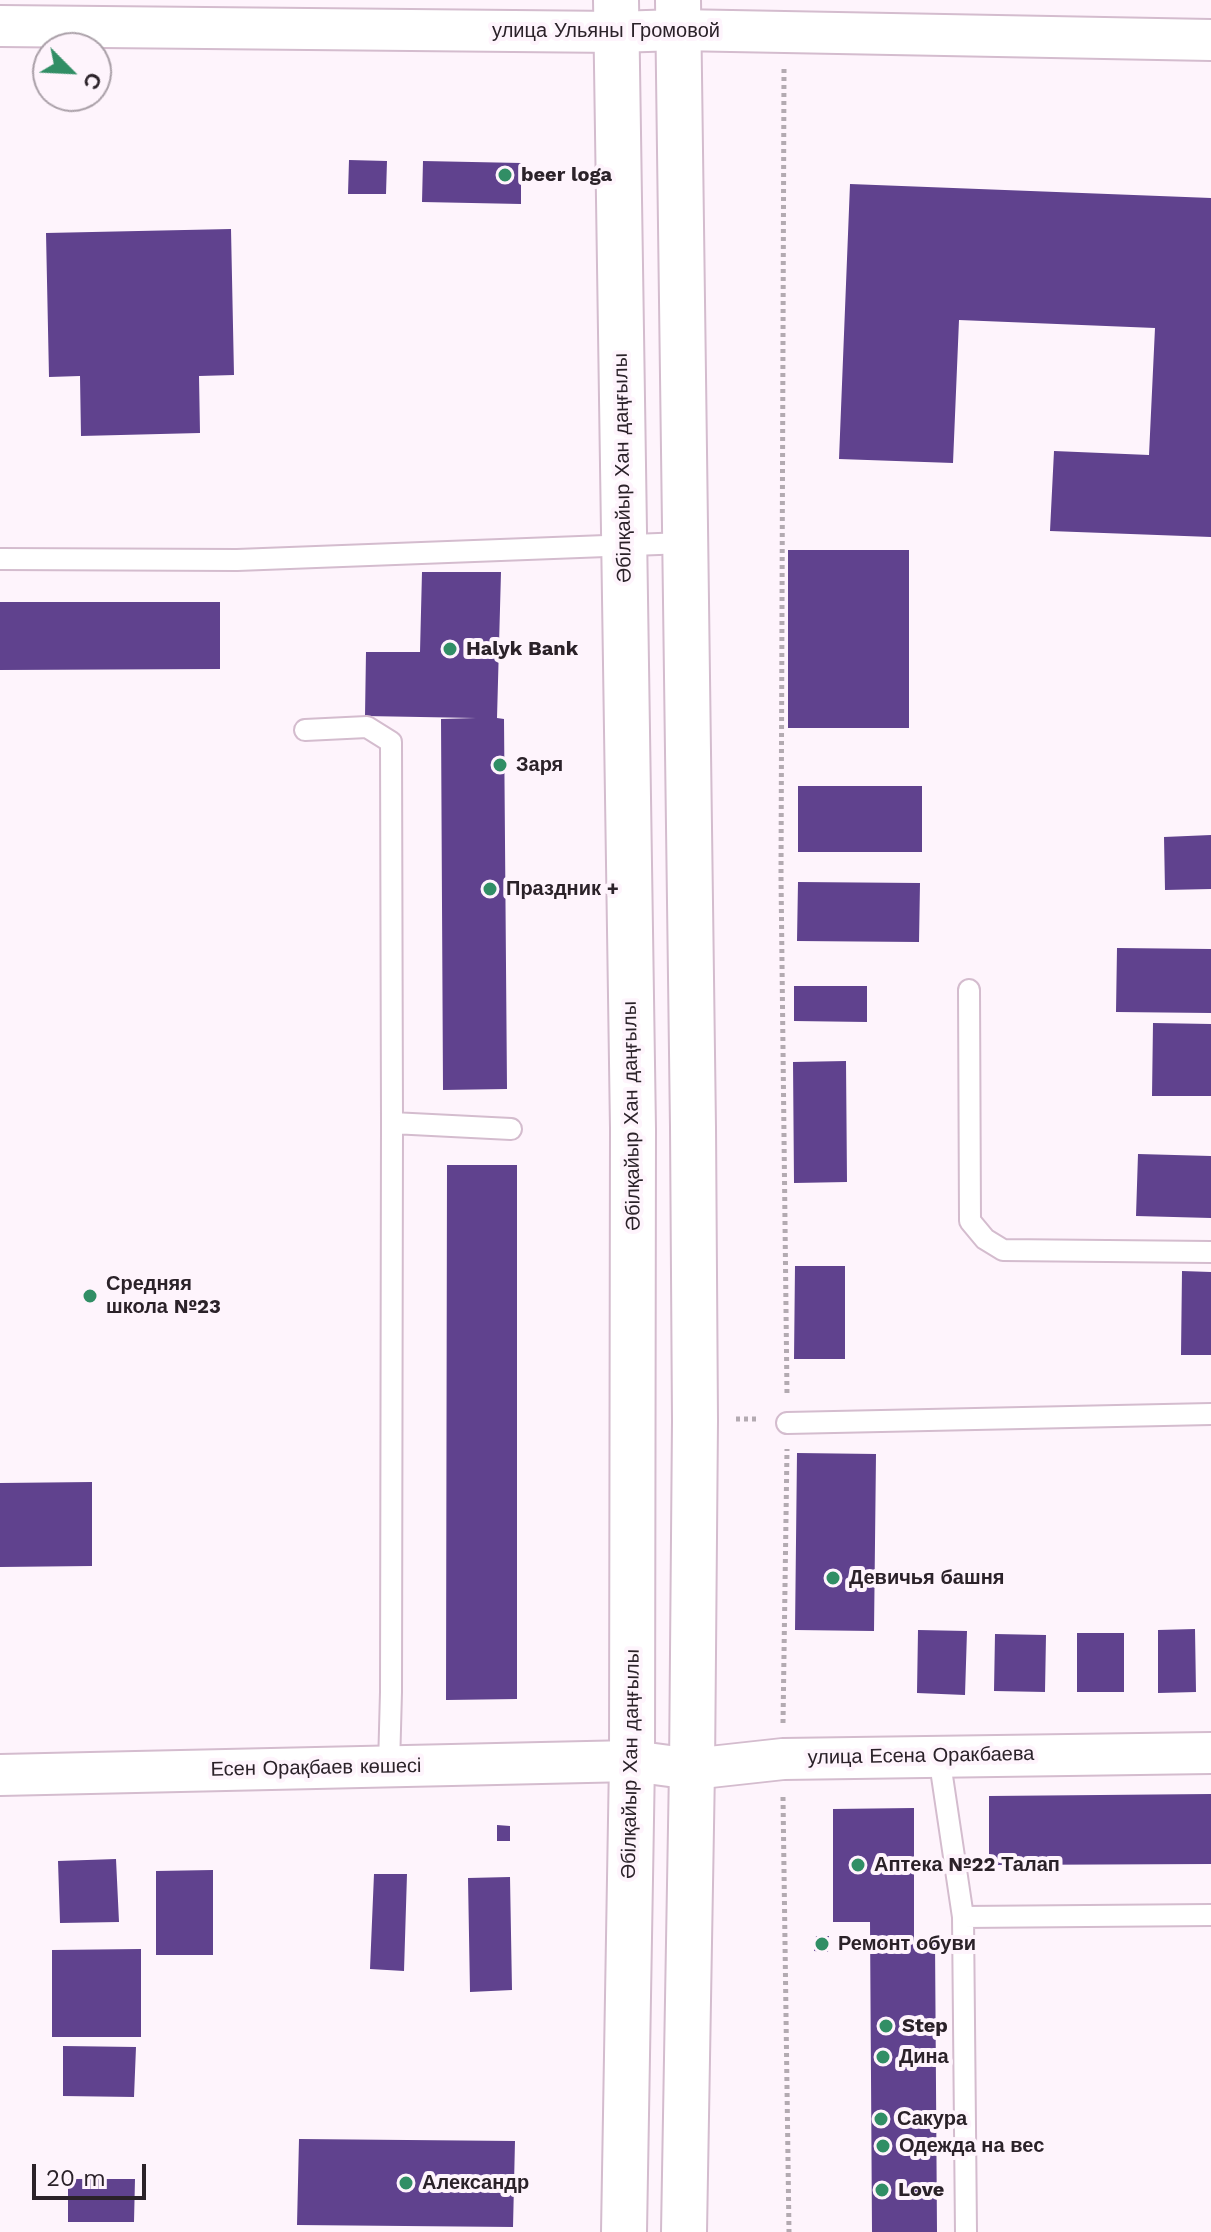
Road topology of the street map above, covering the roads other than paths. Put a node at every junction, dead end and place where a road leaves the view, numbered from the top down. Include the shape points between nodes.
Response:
1 (678, 15) edge
2 (616, 16) edge
3 (0, 26) edge
4 (1211, 40) edge
5 (685, 543) junction
6 (624, 546) junction
7 (0, 559) edge
8 (305, 730) dead end
9 (969, 990) dead end
10 (392, 1123) junction
11 (511, 1129) dead end
12 (1211, 1252) edge
13 (1211, 1414) edge
14 (787, 1423) road end
15 (1211, 1753) edge
16 (939, 1756) junction
17 (632, 1761) junction
18 (389, 1766) junction
19 (692, 1769) junction
20 (0, 1775) edge
21 (1211, 1915) edge
22 (963, 1917) junction
23 (624, 2232) edge
24 (684, 2232) edge
25 (966, 2232) edge

1 - 2 street, улица Ульяны Громовой
1 - 4 street, улица Ульяны Громовой via 784,32
1 - 5 main road
2 - 3 street, улица Ульяны Громовой
2 - 6 main road, Әбілқайыр Хан даңғылы
5 - 6 lane
5 - 19 main road via 695,1421
6 - 7 lane via 237,560
6 - 17 main road, Әбілқайыр Хан даңғылы via 633,1128
8 - 10 lane via 367,727 391,742
9 - 12 lane via 970,1221 985,1239 1003,1250
10 - 11 lane
10 - 18 lane
13 - 14 lane
15 - 16 street, улица Есена Оракбаева
16 - 19 street, улица Есена Оракбаева via 783,1759
16 - 22 lane
17 - 18 street, Есен Орақбаев көшесі
17 - 19 street, улица Есена Оракбаева
17 - 23 main road, Әбілқайыр Хан даңғылы
18 - 20 street, Есен Орақбаев көшесі
19 - 24 main road
21 - 22 lane
22 - 25 lane

